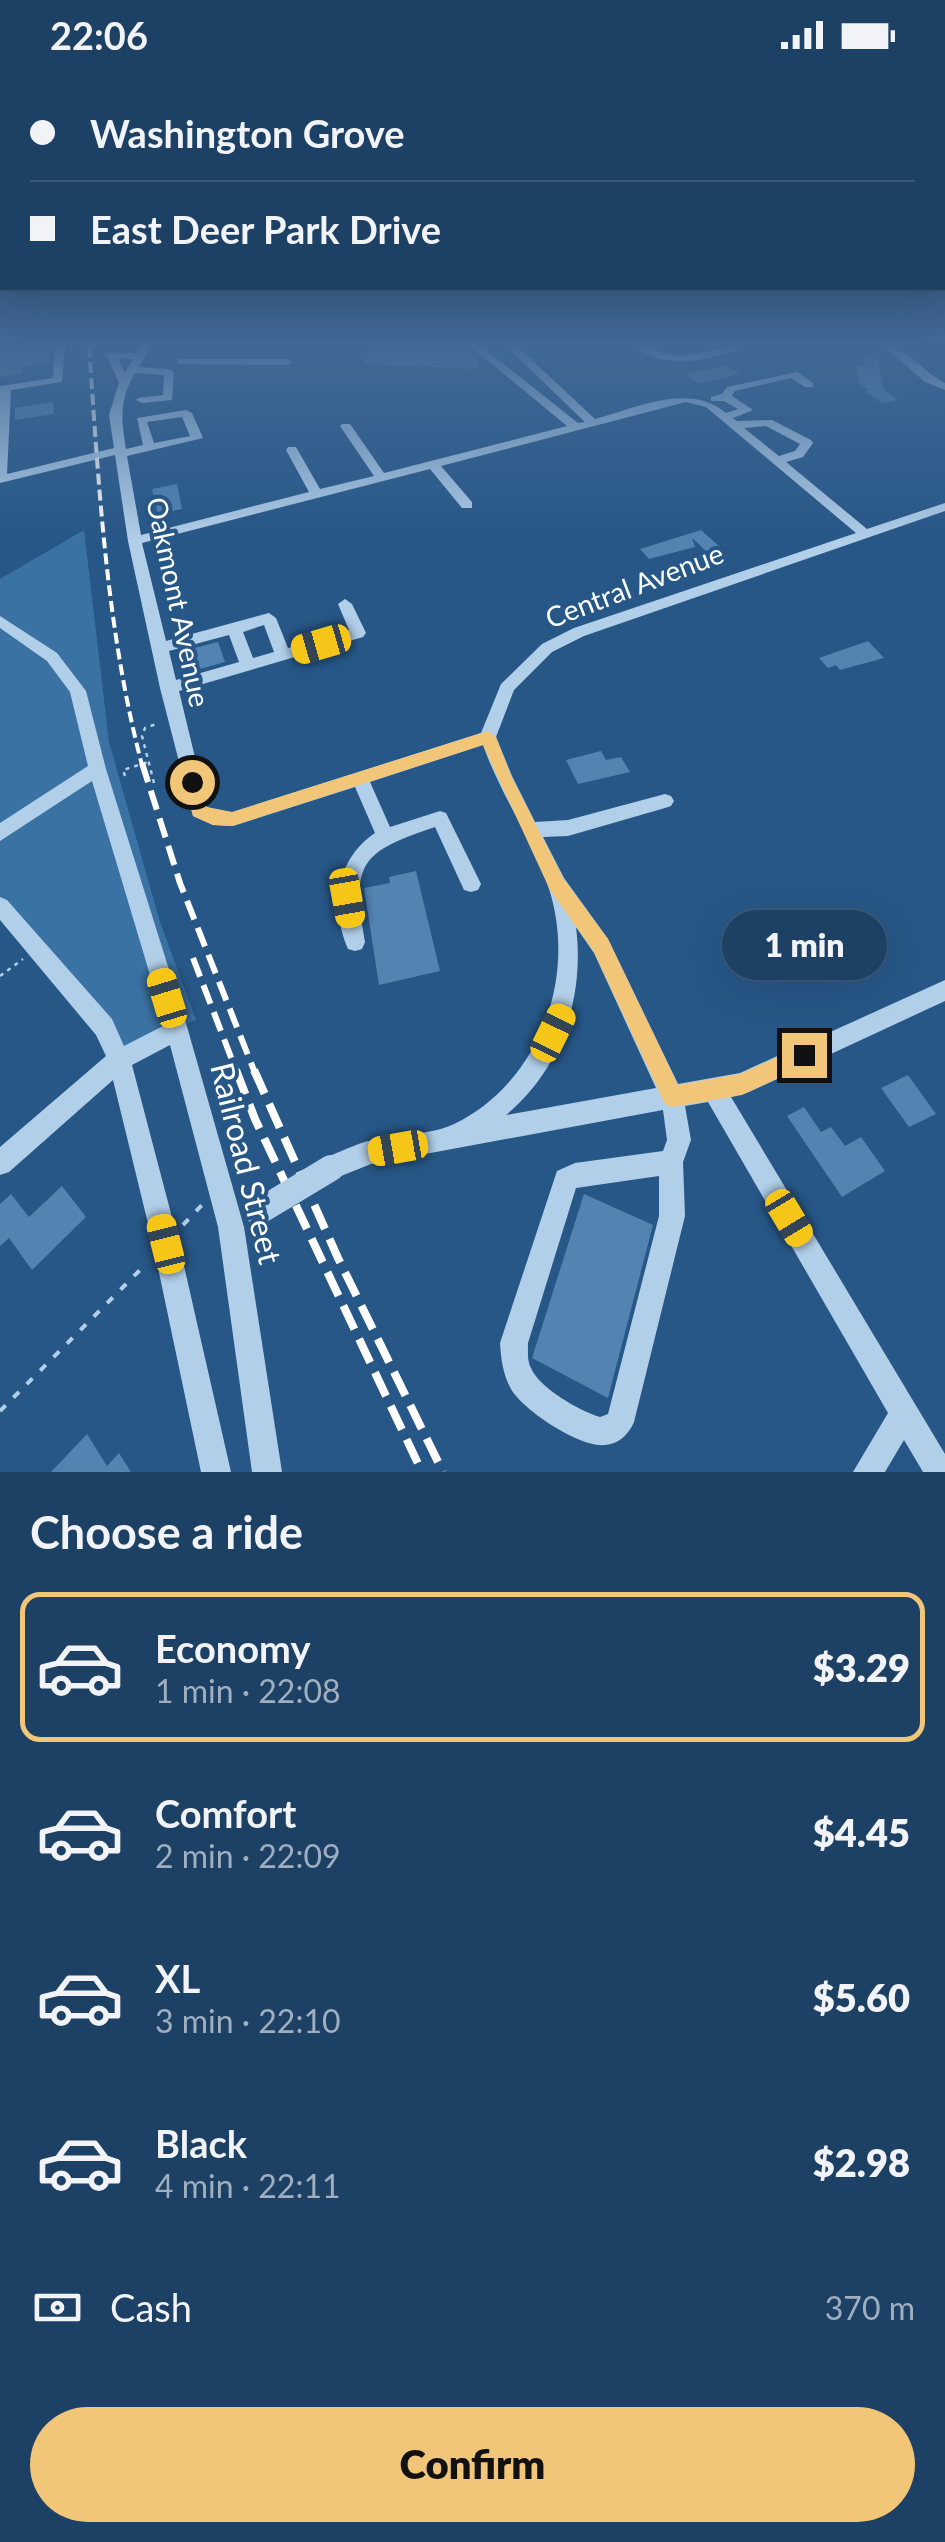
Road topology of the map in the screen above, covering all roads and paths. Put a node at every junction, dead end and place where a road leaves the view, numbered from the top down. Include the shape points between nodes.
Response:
1 (2, 411) edge
2 (116, 411) edge
3 (557, 411) edge
4 (581, 411) edge
5 (630, 411) edge
6 (716, 411) edge
7 (745, 411) edge
8 (729, 421) junction
9 (592, 422) junction
10 (346, 426) dead end
11 (574, 426) junction
12 (150, 448) junction
13 (292, 450) dead end
14 (121, 451) junction
15 (777, 461) junction
16 (432, 464) junction
17 (381, 477) junction
18 (0, 479) edge
19 (316, 494) junction
20 (467, 505) dead end
21 (945, 507) edge
22 (865, 534) junction
23 (135, 542) junction
24 (344, 604) dead end
25 (0, 621) edge
26 (234, 629) junction
27 (160, 648) junction
28 (284, 654) junction
29 (248, 665) junction
30 (168, 688) junction
31 (146, 728) dead end
32 (488, 737) junction
33 (149, 762) junction
34 (97, 769) junction
35 (124, 776) dead end
36 (360, 778) junction
37 (154, 783) dead end
38 (665, 801) dead end
39 (530, 830) junction
40 (0, 833) edge
41 (385, 836) junction
42 (471, 884) dead end
43 (557, 884) junction
44 (0, 906) edge
45 (355, 942) dead end
46 (36, 949) junction
47 (0, 976) edge
48 (945, 990) edge
49 (177, 1030) junction
50 (119, 1060) junction
51 (713, 1088) junction
52 (672, 1096) junction
53 (456, 1138) junction
54 (0, 1162) edge
55 (671, 1162) junction
56 (220, 1186) junction
57 (231, 1227) junction
58 (166, 1244) junction
59 (0, 1411) edge
60 (904, 1414) junction
61 (216, 1472) edge
62 (267, 1472) edge
63 (868, 1472) edge
64 (940, 1472) edge

1 - 18 street
2 - 14 street, Oakmont Avenue
3 - 11 street
4 - 9 street
5 - 9 street
6 - 8 street
7 - 8 street
8 - 15 street
8 - 15 street via 768,422 807,442 799,454
9 - 11 street
10 - 17 street
11 - 16 street
12 - 12 street via 196,438 186,413 141,420
12 - 14 street
13 - 19 street
14 - 18 street
14 - 23 street, Oakmont Avenue
15 - 22 street
16 - 17 street
16 - 20 street
17 - 19 street
19 - 23 street
21 - 22 street, Central Avenue
22 - 32 street, Central Avenue via 547,648 508,688
23 - 27 street, Oakmont Avenue
24 - 28 street via 358,633
25 - 34 street, Railroad Street via 52,657 78,691
26 - 27 street
26 - 28 street via 269,618
26 - 29 street
27 - 30 street, Oakmont Avenue
28 - 29 street
29 - 30 street
30 - 36 street, Oakmont Avenue via 199,811 213,818 232,819
31 - 33 path
32 - 36 street, Oakmont Avenue
32 - 39 street
33 - 35 path via 123,770
33 - 37 path
34 - 40 street
34 - 49 street, Railroad Street
36 - 41 street
38 - 39 street via 568,828
39 - 43 street
41 - 42 street via 440,818
41 - 45 street via 367,846 350,876
43 - 52 street via 601,946
43 - 53 street via 571,968 562,1014 519,1089
44 - 46 street
46 - 47 path
46 - 50 street via 104,1027
48 - 51 street via 742,1084
49 - 50 street
49 - 56 street, Railroad Street
50 - 54 street
50 - 58 street
51 - 52 street
51 - 60 street
52 - 53 street
52 - 55 street via 679,1140
53 - 57 street, bridge via 372,1152 331,1168
55 - 55 street via 566,1180 514,1343 519,1378 528,1390 596,1432 620,1422 672,1216
56 - 57 street, Railroad Street
56 - 58 path
57 - 62 street, Railroad Street
58 - 59 path
58 - 61 street
60 - 63 street
60 - 64 street

